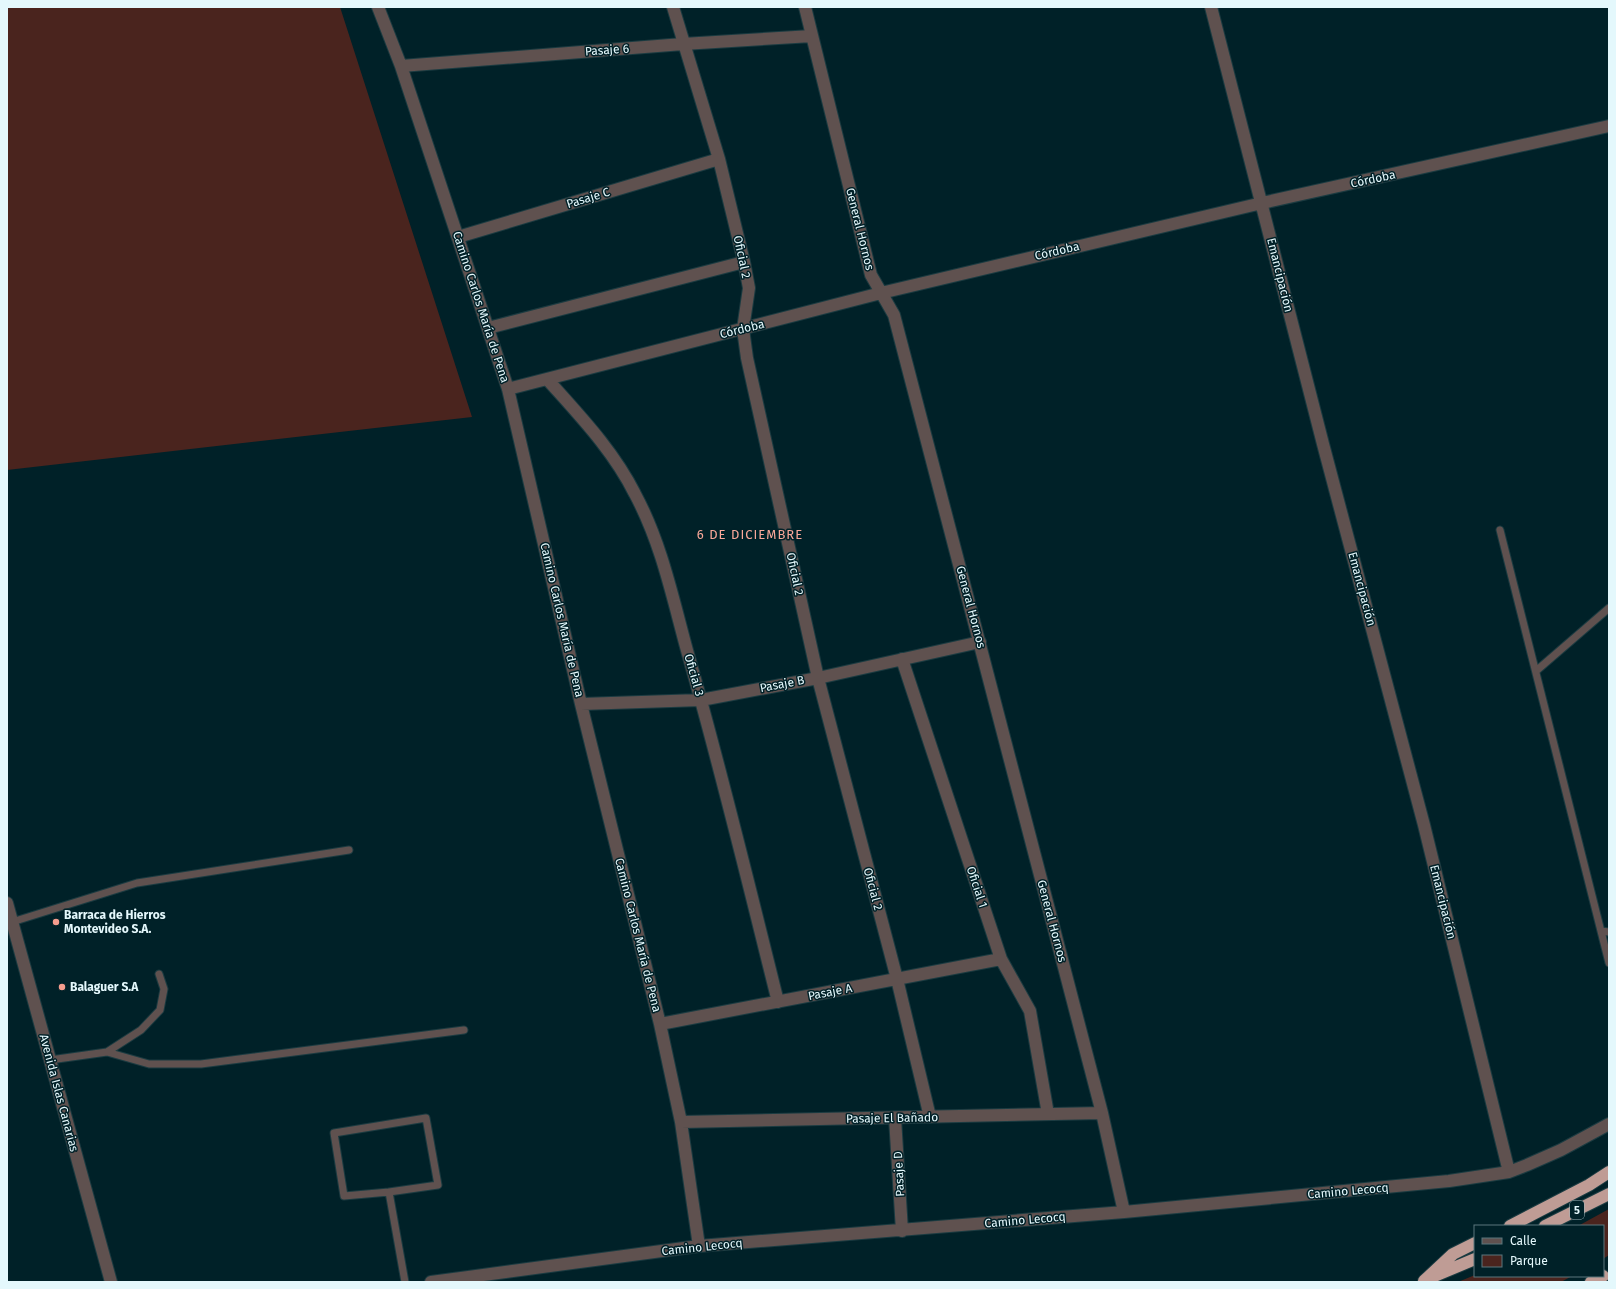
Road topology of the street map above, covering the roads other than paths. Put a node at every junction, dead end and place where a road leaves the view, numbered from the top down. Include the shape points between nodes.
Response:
1 (378, 7) edge
2 (673, 7) edge
3 (805, 7) edge
4 (1211, 7) edge
5 (812, 36) junction
6 (683, 44) junction
7 (401, 66) junction
8 (1609, 126) edge
9 (718, 159) junction
10 (1262, 203) junction
11 (458, 237) junction
12 (744, 262) junction
13 (881, 293) junction
14 (488, 328) junction
15 (743, 329) junction
16 (547, 379) junction
17 (508, 389) junction
18 (1500, 530) dead end
19 (1609, 608) edge
20 (980, 642) junction
21 (902, 659) junction
22 (1536, 671) junction
23 (818, 678) junction
24 (701, 700) junction
25 (582, 704) junction
26 (349, 850) dead end
27 (7, 903) edge
28 (12, 922) junction
29 (1601, 931) junction
30 (1609, 932) edge
31 (1001, 958) junction
32 (1609, 963) edge
33 (159, 974) dead end
34 (897, 979) junction
35 (778, 1002) junction
36 (660, 1024) junction
37 (464, 1030) dead end
38 (107, 1052) junction
39 (50, 1060) junction
40 (1102, 1112) junction
41 (1048, 1114) junction
42 (930, 1117) junction
43 (895, 1118) junction
44 (681, 1122) junction
45 (1609, 1124) edge
46 (1509, 1172) junction
47 (1609, 1172) edge
48 (389, 1192) junction
49 (1609, 1194) edge
50 (1124, 1212) junction
51 (1512, 1225) edge
52 (1548, 1225) edge
53 (902, 1231) junction
54 (1474, 1244) edge
55 (699, 1246) junction
56 (1474, 1259) edge
57 (1601, 1277) edge
58 (1422, 1281) edge
59 (111, 1282) edge
60 (406, 1282) edge
61 (431, 1282) edge
62 (1591, 1282) edge

1 - 7 street, Camino Carlos María de Pena
2 - 6 street, Oficial 2
3 - 5 street, General Hornos
4 - 10 street, Emancipación
5 - 6 street, Pasaje 6
5 - 13 street, General Hornos via 871,275
6 - 7 street, Pasaje 6
6 - 9 street, Oficial 2
7 - 11 street, Camino Carlos María de Pena
8 - 10 street, Córdoba
9 - 11 street, Pasaje C
9 - 12 street, Oficial 2
10 - 13 street, Córdoba
10 - 46 street, Emancipación via 1424,825
11 - 14 street, Camino Carlos María de Pena
12 - 14 street
12 - 15 street, Oficial 2 via 749,288
13 - 15 street, Córdoba
13 - 20 street, General Hornos via 894,315
14 - 17 street, Camino Carlos María de Pena
15 - 16 street, Córdoba
15 - 23 street, Oficial 2 via 747,358
16 - 17 street, Córdoba
16 - 24 street, Oficial 3 via 612,456 646,514 654,533
17 - 25 street, Camino Carlos María de Pena
18 - 22 lane
19 - 22 lane
20 - 21 street, Pasaje B
20 - 40 street, General Hornos
21 - 23 street, Pasaje B
21 - 31 street, Oficial 1
22 - 29 lane
23 - 24 street, Pasaje B
23 - 34 street, Oficial 2
24 - 25 street, Pasaje B
24 - 35 street, Oficial 3
25 - 36 street, Camino Carlos María de Pena
26 - 28 lane via 137,883
27 - 28 street, Avenida Islas Canarias
28 - 39 street, Avenida Islas Canarias
29 - 30 lane
29 - 32 lane
31 - 34 street, Pasaje A
31 - 41 street, Oficial 1 via 1030,1011
33 - 38 lane via 164,989 160,1010 142,1030
34 - 35 street, Pasaje A
34 - 42 street, Oficial 2
35 - 36 street, Pasaje A
36 - 44 street, Camino Carlos María de Pena
37 - 38 lane via 200,1064 150,1064
38 - 39 lane
39 - 59 street, Avenida Islas Canarias
40 - 41 street, Pasaje El Bañado
40 - 50 street, General Hornos
41 - 42 street, Pasaje El Bañado
42 - 43 street, Pasaje El Bañado
43 - 44 street, Pasaje El Bañado
43 - 53 street, Pasaje D
44 - 55 street, Camino Carlos María de Pena
45 - 46 street, Camino Lecocq via 1561,1150
46 - 50 street, Camino Lecocq via 1449,1181
47 - 51 highway via 1575,1193
48 - 48 lane via 344,1196 334,1133 426,1118 438,1185
48 - 60 lane
49 - 52 highway, 5
50 - 53 street, Camino Lecocq
53 - 55 street, Camino Lecocq
54 - 58 highway via 1453,1254
55 - 61 street, Camino Lecocq
56 - 58 highway
57 - 62 highway

